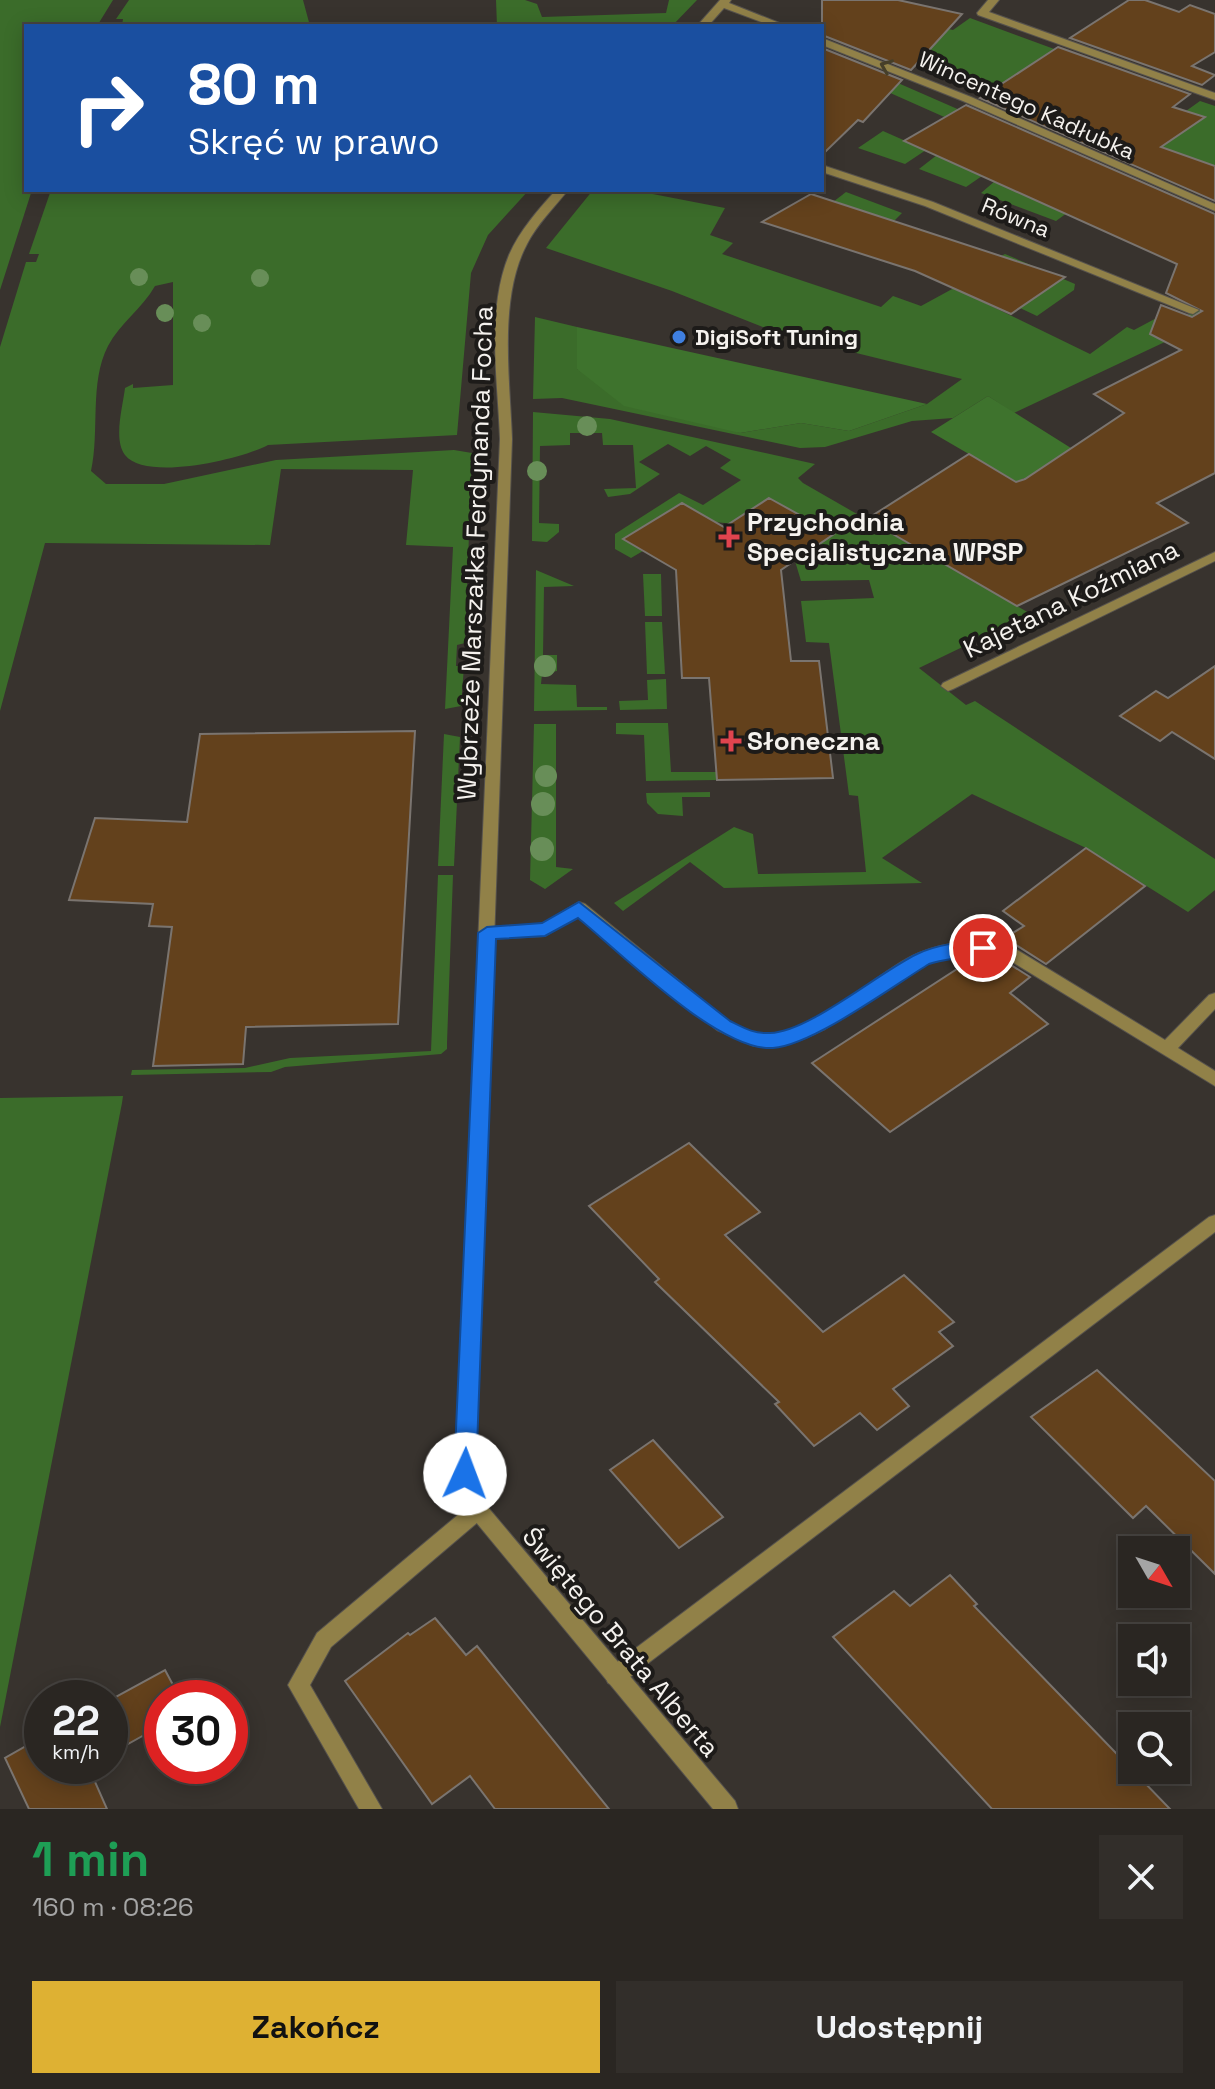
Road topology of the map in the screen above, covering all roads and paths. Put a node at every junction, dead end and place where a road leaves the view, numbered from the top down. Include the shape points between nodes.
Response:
1 (994, 0) edge
2 (724, 2) edge
3 (704, 24) edge
4 (777, 24) edge
5 (824, 42) edge
6 (1215, 97) edge
7 (824, 169) edge
8 (560, 192) edge
9 (1215, 208) edge
10 (1193, 310) dead end
11 (1215, 556) edge
12 (948, 686) dead end
13 (487, 933) junction
14 (1215, 999) edge
15 (1166, 1049) junction
16 (1215, 1079) edge
17 (1215, 1222) edge
18 (478, 1510) junction
19 (615, 1676) junction
20 (371, 1809) edge
21 (727, 1809) edge

1 - 6 street via 982,13
2 - 3 street
2 - 4 street
9 -> 5 street, Wincentego Kadłubka
7 - 10 street, Równa via 929,204
8 - 13 street, Wybrzeże Marszałka Ferdynanda Focha via 520,246 505,305 506,439
11 - 12 street, Kajetana Koźmiana
13 - 15 street via 545,930 579,908 723,1026 748,1039 775,1041 807,1029 935,954 983,948 1008,952
13 - 18 street, Świętego Brata Alberta via 465,1474
14 - 15 street
15 - 16 street
17 - 19 street
18 - 19 street, Świętego Brata Alberta
18 - 20 street via 324,1640 299,1685
19 - 21 street, Świętego Brata Alberta

